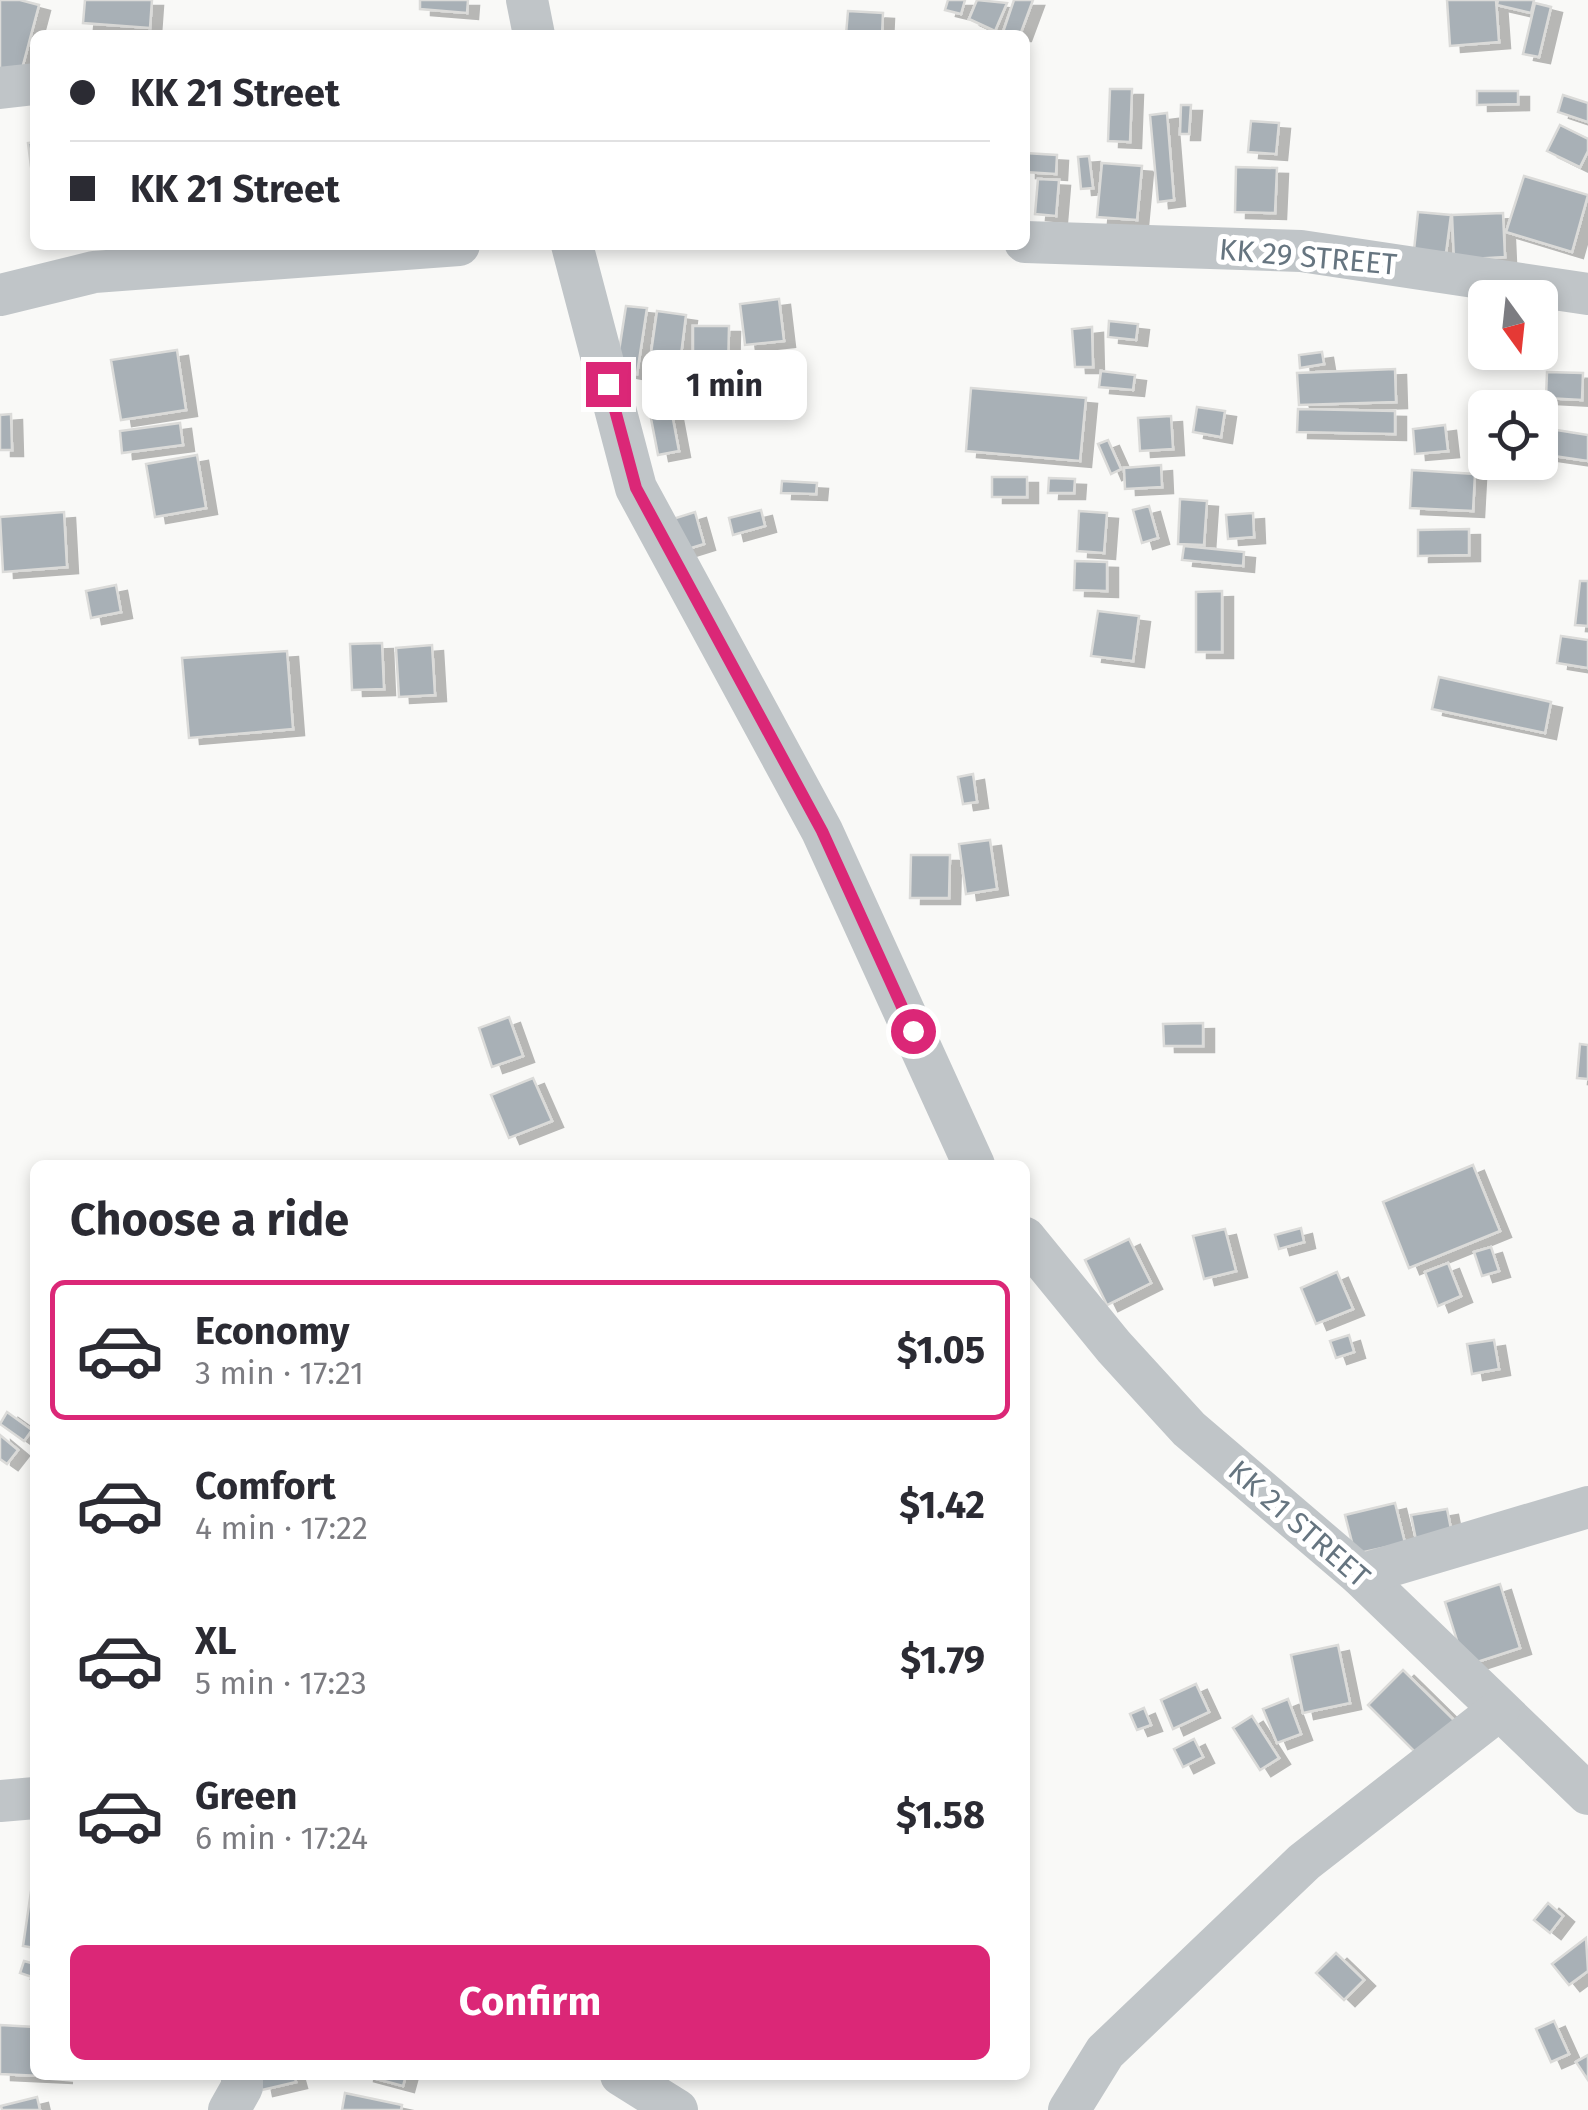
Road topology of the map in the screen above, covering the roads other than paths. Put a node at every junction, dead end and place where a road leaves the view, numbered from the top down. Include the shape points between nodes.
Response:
1 (527, 0) edge
2 (533, 30) edge
3 (30, 85) edge
4 (0, 88) edge
5 (1030, 242) edge
6 (391, 250) edge
7 (573, 250) edge
8 (0, 294) edge
9 (1588, 294) edge
10 (972, 1160) edge
11 (1030, 1244) edge
12 (1588, 1507) edge
13 (1360, 1575) junction
14 (1499, 1710) junction
15 (1588, 1794) edge
16 (30, 1798) edge
17 (0, 1801) edge
18 (242, 2080) edge
19 (629, 2080) edge
20 (229, 2110) edge
21 (677, 2110) edge
22 (1069, 2110) edge

1 - 2 street
3 - 4 street
5 - 9 street, KK 29 STREET via 1301,251
6 - 8 street via 94,272
7 - 10 street via 636,488 822,831
11 - 13 street, KK 21 STREET via 1189,1429
12 - 13 street
13 - 14 street, KK 21 STREET
14 - 15 street, KK 21 STREET
14 - 22 street via 1304,1862 1104,2052
16 - 17 street
18 - 20 street
19 - 21 street

